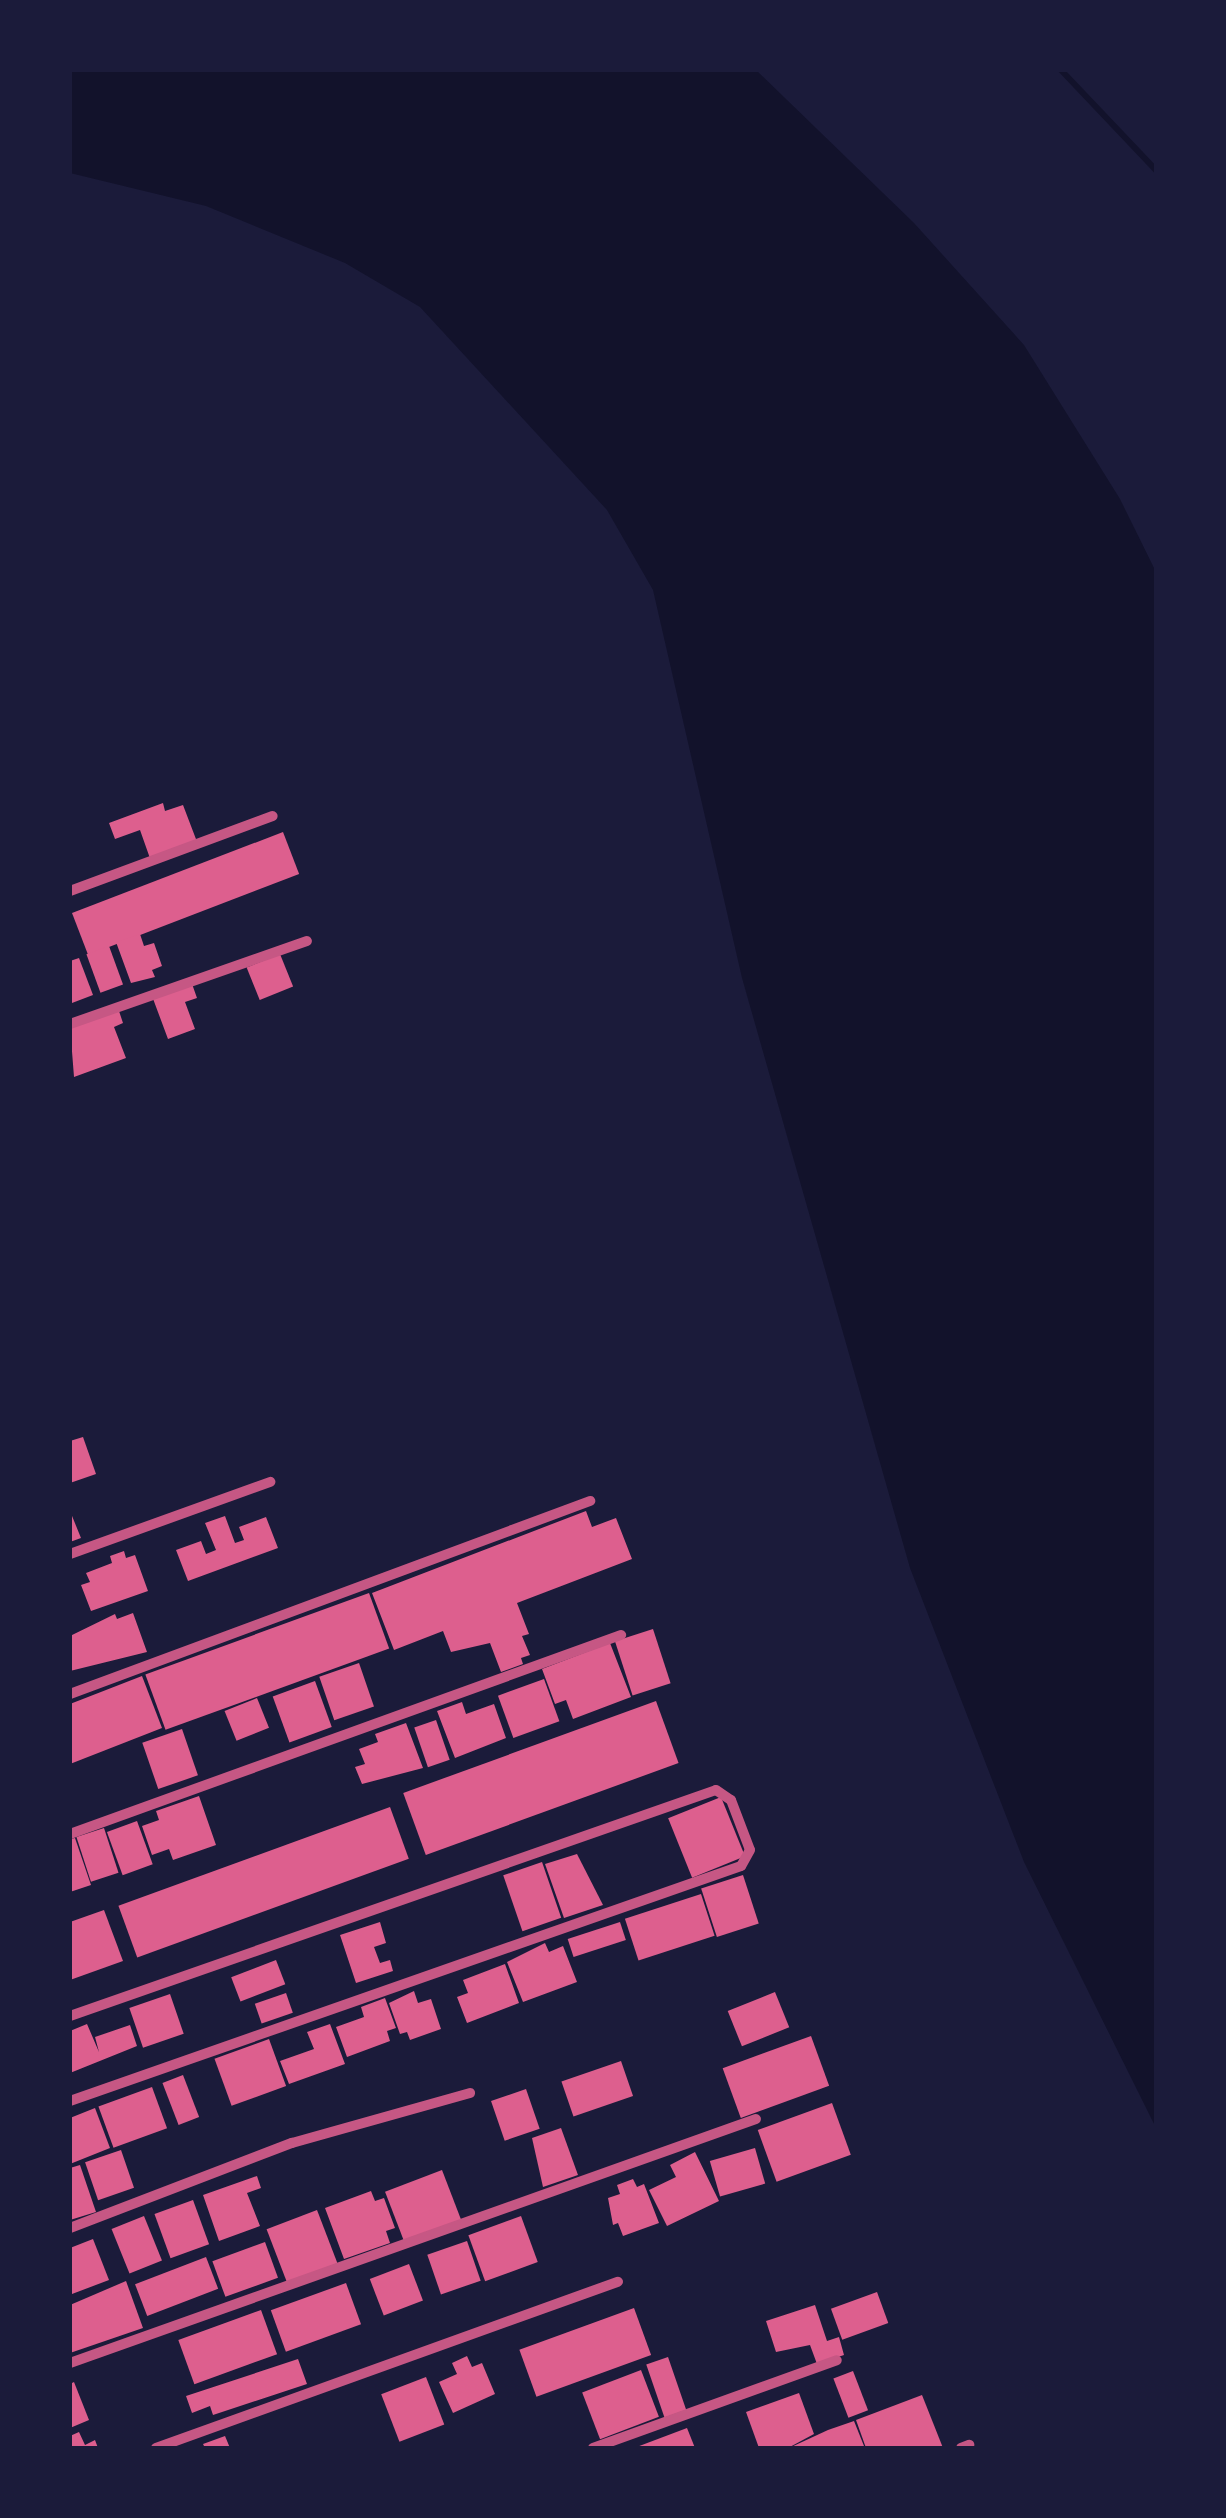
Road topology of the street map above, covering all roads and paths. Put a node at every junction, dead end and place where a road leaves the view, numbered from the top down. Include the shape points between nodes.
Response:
1 (272, 816) dead end
2 (70, 891) edge
3 (307, 940) dead end
4 (70, 1024) edge
5 (270, 1482) dead end
6 (590, 1501) dead end
7 (70, 1554) edge
8 (621, 1635) dead end
9 (70, 1694) edge
10 (70, 1834) edge
11 (70, 2016) edge
12 (470, 2092) dead end
13 (70, 2101) edge
14 (756, 2119) dead end
15 (70, 2228) edge
16 (618, 2282) dead end
17 (836, 2360) dead end
18 (70, 2363) edge
19 (156, 2448) edge
20 (593, 2448) edge

1 - 2 street
3 - 4 street
5 - 7 street
6 - 9 street
8 - 10 street
11 - 13 street via 716,1790 731,1800 750,1850 741,1866
12 - 15 street via 292,2143
14 - 18 street
16 - 19 street
17 - 20 street

